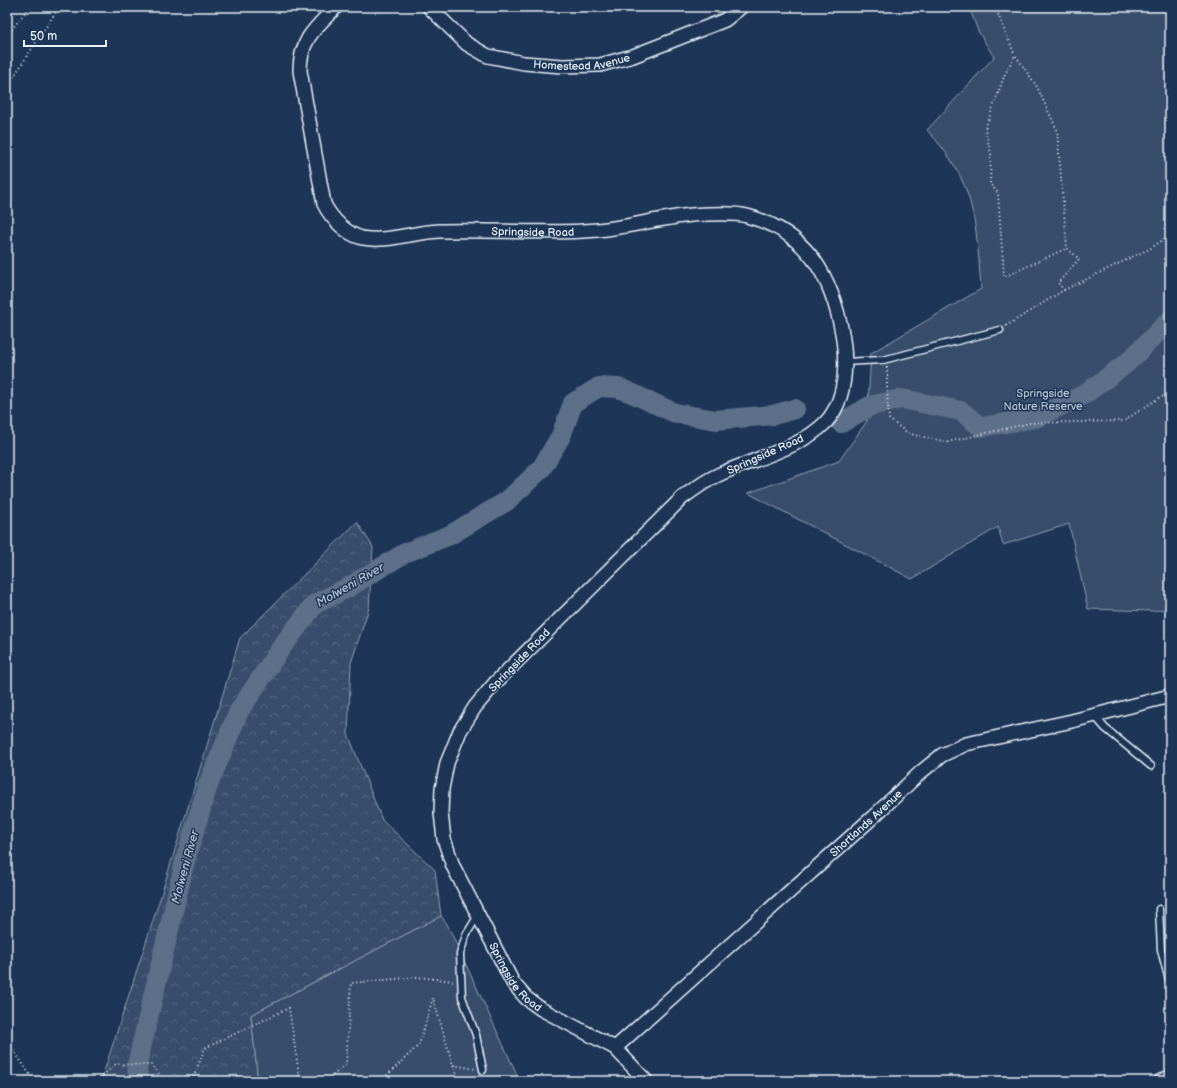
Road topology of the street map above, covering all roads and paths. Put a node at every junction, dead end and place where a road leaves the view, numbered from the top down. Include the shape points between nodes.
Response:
1 (29, 7) edge
2 (59, 7) edge
3 (336, 7) edge
4 (429, 7) edge
5 (741, 7) edge
6 (995, 7) edge
7 (7, 36) edge
8 (1015, 55) junction
9 (7, 86) edge
10 (1170, 235) edge
11 (1067, 248) junction
12 (1064, 290) junction
13 (1000, 330) joint
14 (887, 359) junction
15 (844, 362) junction
16 (1170, 393) edge
17 (1170, 696) edge
18 (1094, 715) junction
19 (1150, 766) dead end
20 (1159, 909) dead end
21 (478, 917) junction
22 (461, 982) junction
23 (1170, 984) edge
24 (7, 1040) edge
25 (615, 1048) junction
26 (453, 1065) junction
27 (483, 1070) joint
28 (1170, 1077) edge
29 (34, 1081) edge
30 (97, 1081) edge
31 (164, 1081) edge
32 (192, 1081) edge
33 (300, 1081) edge
34 (327, 1081) edge
35 (381, 1081) edge
36 (460, 1081) edge
37 (646, 1081) edge
38 (1161, 1081) edge

1 - 7 path
2 - 9 path
3 - 15 street, Springside Road via 307,38 300,58 300,71 324,204 330,215 349,232 363,238 379,239 437,231 598,230 692,215 746,215 790,235 818,264 828,281 837,308
4 - 5 street, Homestead Avenue via 467,44 488,56 524,63 562,66 600,65 633,56 725,20
6 - 8 path
8 - 11 path via 1036,85 1057,130
8 - 11 path via 1005,74 985,129 991,154 990,184 998,193 1004,277
10 - 12 path via 1151,248
11 - 12 path via 1079,259 1058,283
12 - 13 path
13 - 14 lane
14 - 15 lane
14 - 16 path via 889,419 914,435 948,442 1030,423 1124,422
15 - 21 street, Springside Road via 840,396 832,414 825,422 812,433 783,448 700,484 682,498 496,682 467,719 447,763 441,813 444,839 453,866
17 - 18 street, Shortlands Avenue
18 - 19 lane via 1105,728
18 - 25 street, Shortlands Avenue via 966,744 931,763
20 - 23 lane via 1161,950
21 - 22 lane via 466,935 461,949
21 - 25 street, Springside Road via 508,975 526,998 541,1009
22 - 27 lane via 462,996 476,1035
22 - 34 path via 417,977 351,983 346,1064
24 - 29 path
25 - 37 street, Springside Road
26 - 27 path
26 - 35 path via 433,998 419,1045
26 - 36 path
28 - 38 street
30 - 31 path via 116,1064 152,1065
32 - 33 path via 205,1048 289,1008

